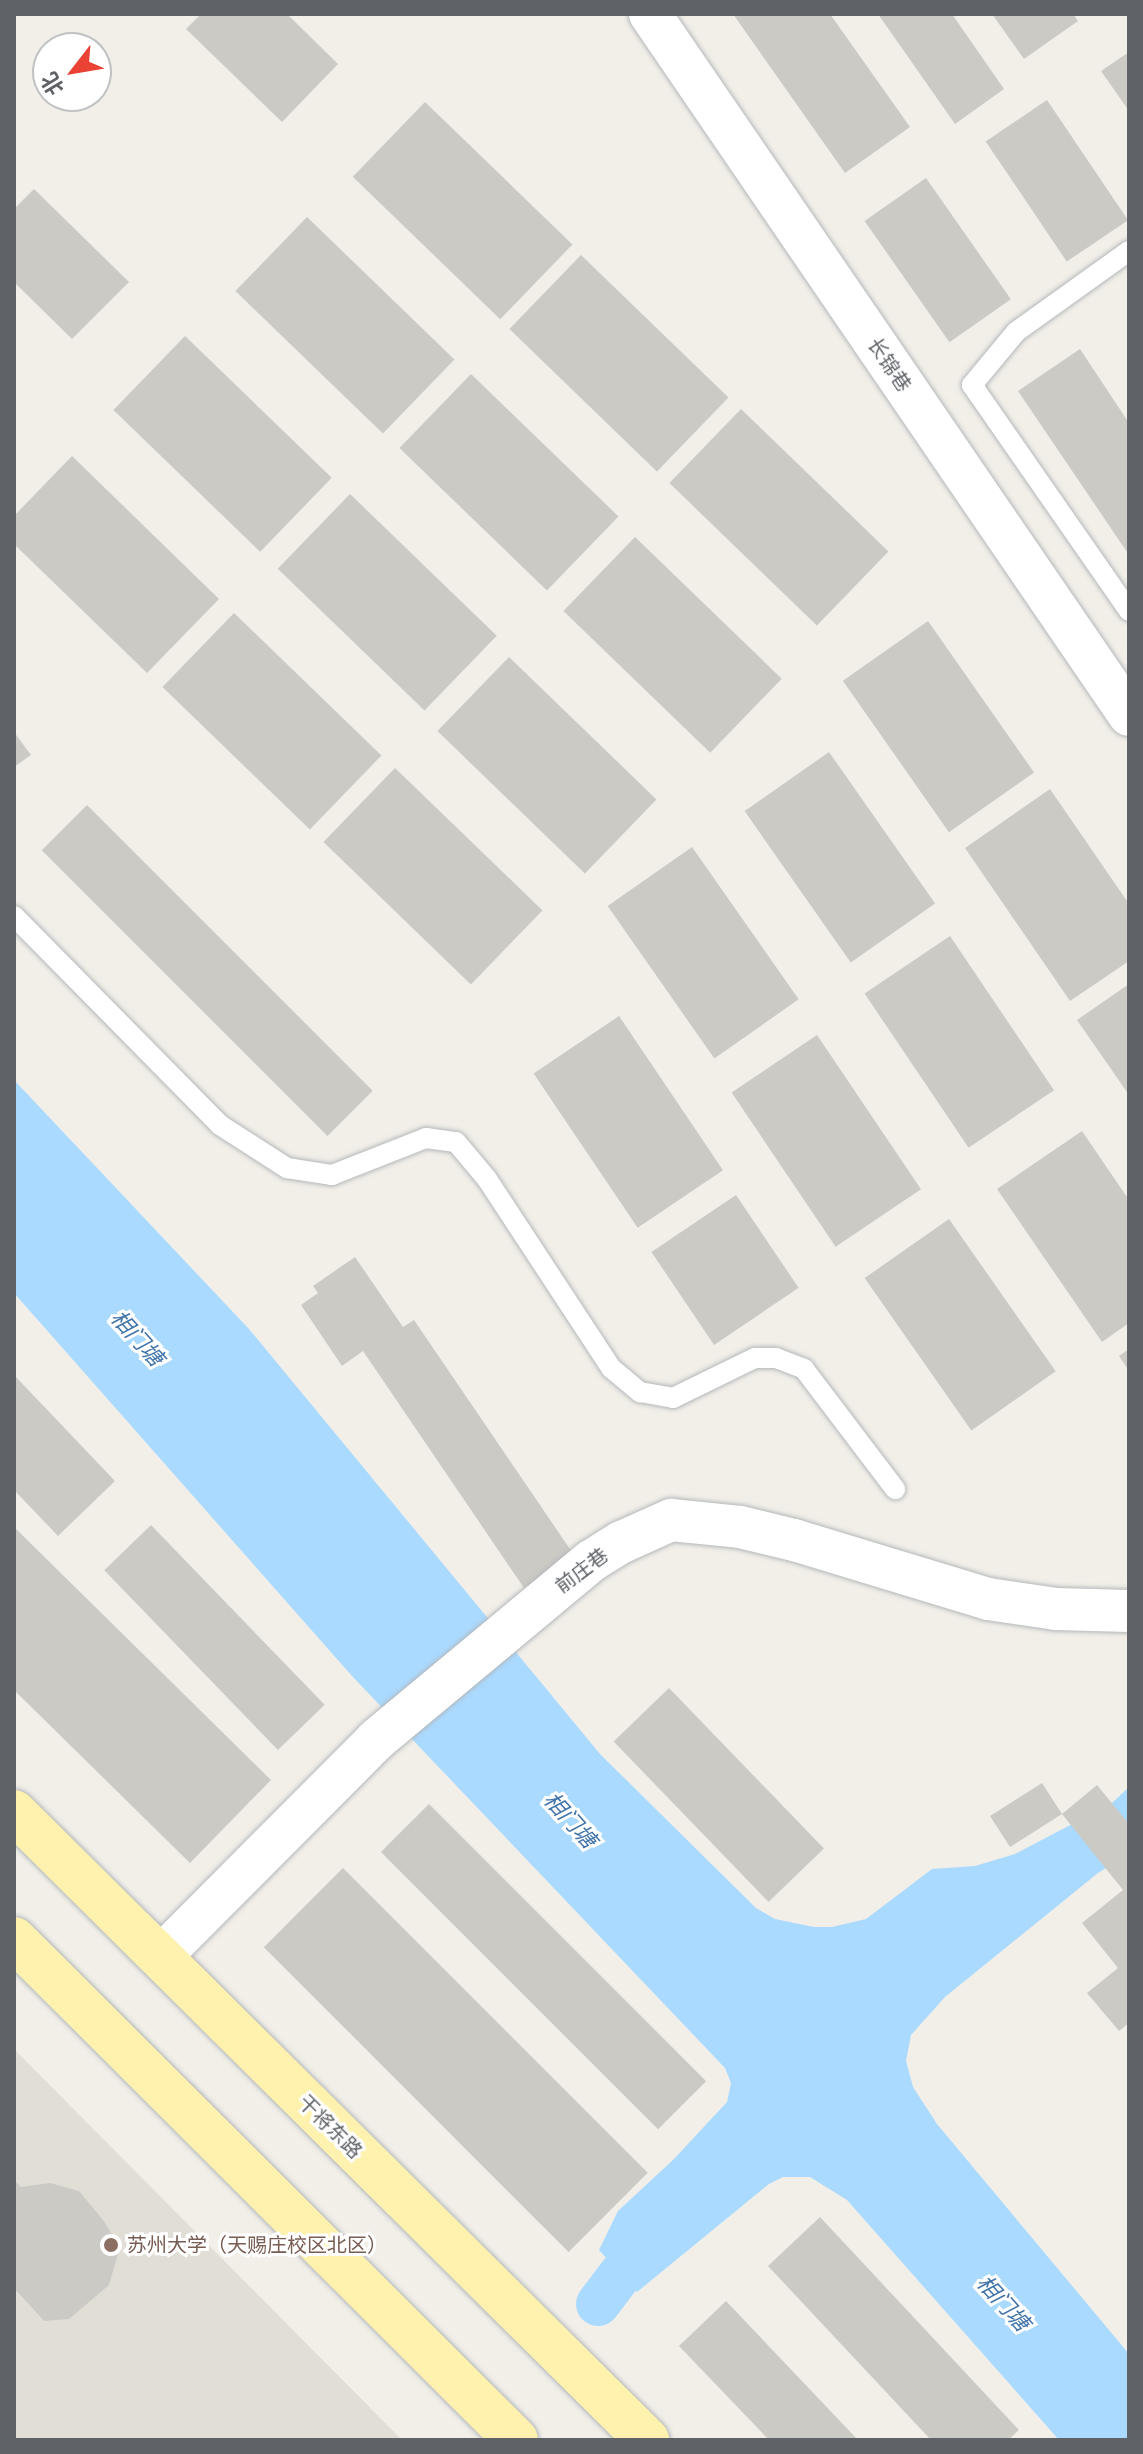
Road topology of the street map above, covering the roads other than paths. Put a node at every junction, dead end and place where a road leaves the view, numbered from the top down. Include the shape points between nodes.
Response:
1 (650, 14) edge
2 (1129, 251) edge
3 (1129, 611) edge
4 (1129, 715) edge
5 (14, 916) edge
6 (895, 1489) dead end
7 (1129, 1611) edge
8 (14, 1812) edge
9 (19, 1952) edge
10 (160, 1957) junction
11 (516, 2440) edge
12 (647, 2440) edge

1 - 4 street, 长锦巷
2 - 3 lane via 1016,332 972,385
5 - 6 lane via 220,1125 287,1168 332,1175 426,1138 456,1142 487,1179 611,1368 640,1392 673,1398 755,1358 776,1358 804,1369
7 - 10 street, 前庄巷 via 1056,1609 988,1599 794,1540 740,1527 671,1520 591,1561 376,1740
8 - 10 main road, 干将东路
9 - 11 main road
10 - 12 main road, 干将东路

